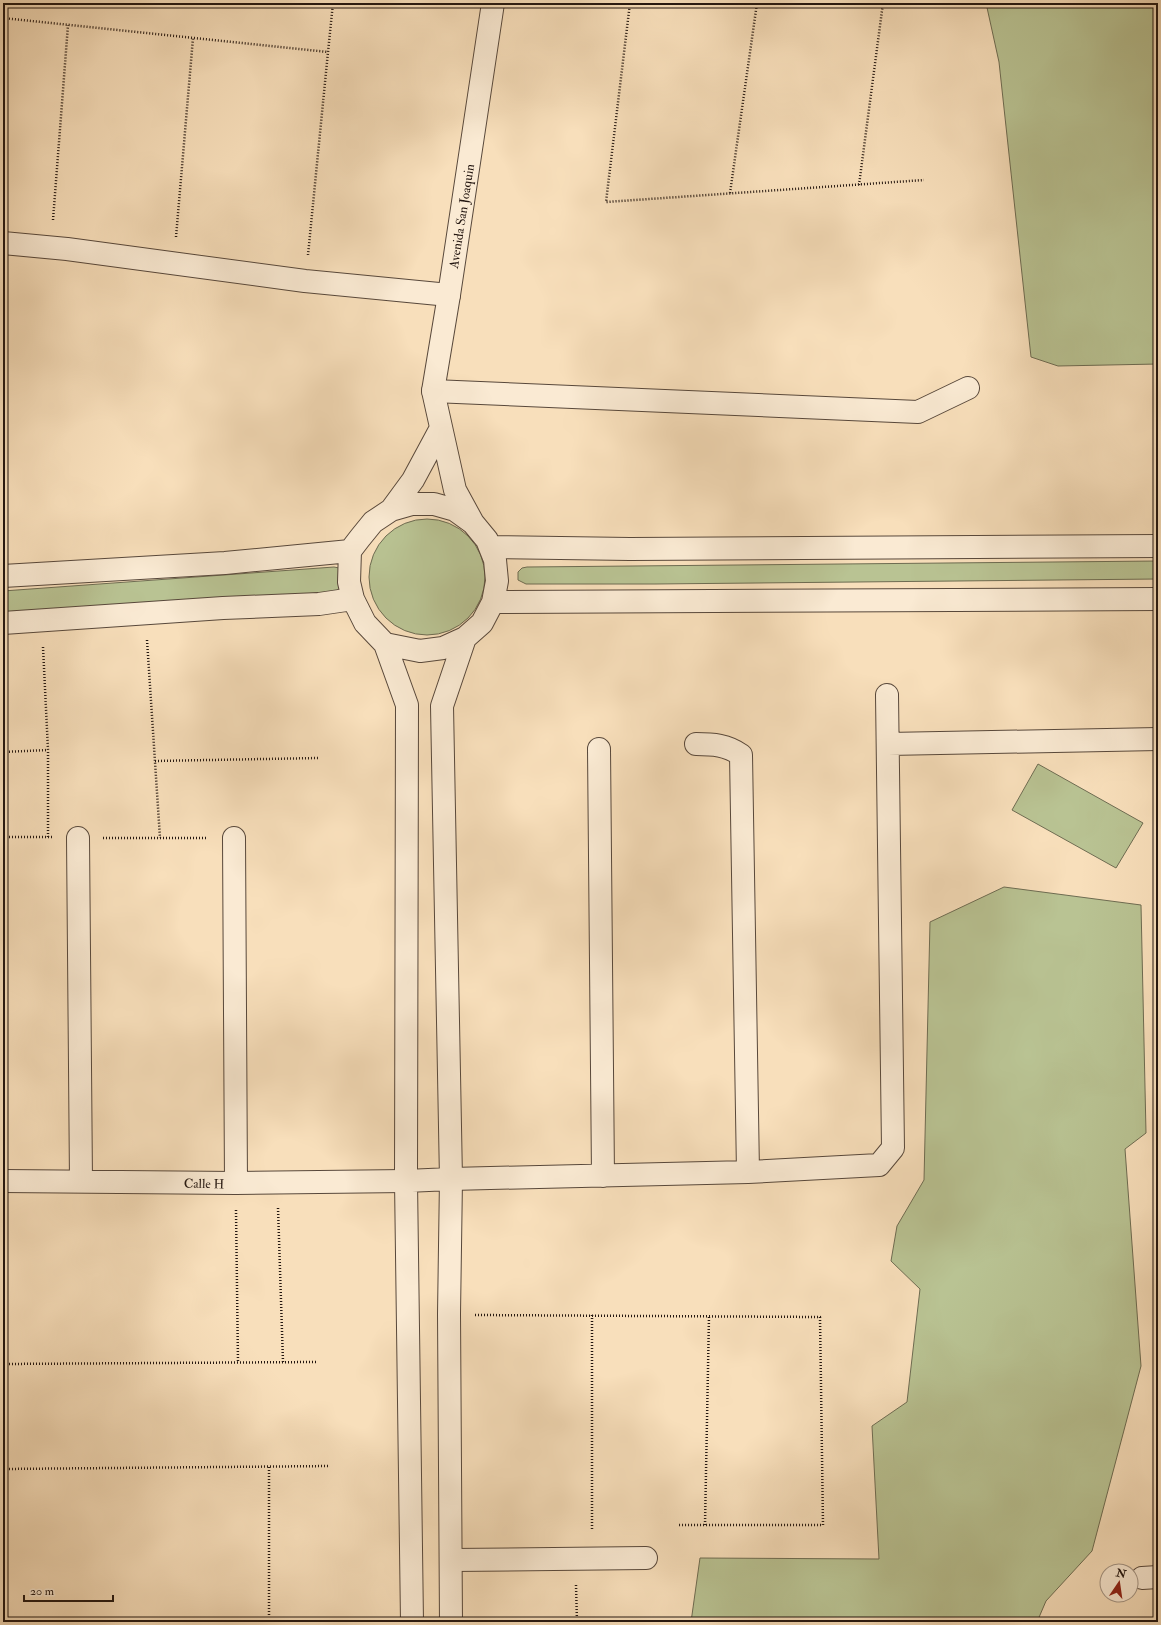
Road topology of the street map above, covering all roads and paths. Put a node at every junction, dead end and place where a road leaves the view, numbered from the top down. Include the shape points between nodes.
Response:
1 (333, 3) edge
2 (493, 3) edge
3 (630, 3) edge
4 (757, 3) edge
5 (883, 3) edge
6 (3, 18) edge
7 (68, 26) junction
8 (193, 38) junction
9 (328, 52) junction
10 (924, 180) dead end
11 (858, 185) junction
12 (730, 193) junction
13 (3, 243) edge
14 (51, 248) junction
15 (173, 263) junction
16 (305, 281) junction
17 (449, 295) junction
18 (968, 388) dead end
19 (433, 391) junction
20 (441, 428) junction
21 (391, 510) junction
22 (473, 523) junction
23 (1158, 546) edge
24 (490, 548) junction
25 (350, 552) junction
26 (3, 576) edge
27 (353, 599) junction
28 (1158, 599) edge
29 (493, 602) junction
30 (146, 614) junction
31 (41, 620) junction
32 (3, 623) edge
33 (464, 638) junction
34 (385, 644) junction
35 (887, 695) dead end
36 (1158, 739) edge
37 (696, 744) dead end
38 (888, 744) junction
39 (599, 749) dead end
40 (48, 750) junction
41 (3, 752) edge
42 (318, 758) dead end
43 (155, 761) junction
44 (3, 837) edge
45 (48, 837) junction
46 (78, 838) junction
47 (160, 838) junction
48 (234, 838) joint
49 (748, 1172) junction
50 (603, 1176) junction
51 (451, 1179) junction
52 (3, 1181) edge
53 (81, 1181) junction
54 (406, 1181) junction
55 (278, 1182) junction
56 (236, 1183) junction
57 (449, 1314) junction
58 (592, 1315) junction
59 (709, 1316) junction
60 (283, 1362) junction
61 (316, 1362) dead end
62 (238, 1363) junction
63 (3, 1364) edge
64 (330, 1466) dead end
65 (269, 1467) junction
66 (3, 1469) edge
67 (679, 1525) dead end
68 (705, 1525) junction
69 (584, 1558) junction
70 (646, 1558) dead end
71 (452, 1560) junction
72 (269, 1622) edge
73 (412, 1622) edge
74 (452, 1622) edge
75 (577, 1622) edge

1 - 9 path
2 - 17 street, Avenida San Joaquin
3 - 12 path via 606,202
4 - 12 path
5 - 11 path
6 - 7 path
7 - 8 path
7 - 14 path
8 - 9 path
8 - 15 path
9 - 16 path
10 - 11 path
11 - 12 path
13 - 14 street
14 - 15 street
15 - 16 street
16 - 17 street
17 - 19 street, Avenida San Joaquin
18 - 19 street via 918,412
19 - 20 street, Avenida San Joaquin
20 - 21 street via 413,480
20 - 22 street, Avenida San Joaquin via 455,490
21 - 22 street via 412,504 434,504 455,510
21 - 25 street via 373,522
22 - 24 street via 487,540
23 - 24 street
24 - 29 street via 495,560 498,581
25 - 26 street
25 - 27 street via 349,582
27 - 30 street via 312,604
27 - 34 street via 365,623
28 - 29 street
29 - 33 street via 482,623
30 - 31 street
30 - 43 path
31 - 32 street
31 - 40 path
33 - 34 street via 443,648 420,651
33 - 51 street via 442,706
34 - 54 street via 406,705
35 - 38 street, Calle H
36 - 38 street
37 - 49 street via 712,744 733,749 741,755
38 - 49 street, Calle H via 893,1148 879,1165
39 - 50 street
40 - 41 path
40 - 45 path
42 - 43 path
43 - 47 path
44 - 45 path
45 - 46 path
46 - 47 path
46 - 53 street
47 - 48 path
48 - 56 street
49 - 50 street, Calle H
50 - 51 street, Calle H
51 - 54 street, Calle H
51 - 57 street
52 - 53 street, Calle H
53 - 56 street, Calle H
54 - 55 street, Calle H
54 - 73 street
55 - 56 street, Calle H
55 - 60 path
56 - 62 path
57 - 58 path
57 - 71 street
58 - 59 path
58 - 69 path
59 - 68 path
59 - 68 path via 820,1317 822,1525
60 - 61 path
60 - 62 path
62 - 63 path
64 - 65 path
65 - 66 path
65 - 72 path
67 - 68 path
69 - 70 street
69 - 71 street
69 - 75 path
71 - 74 street

